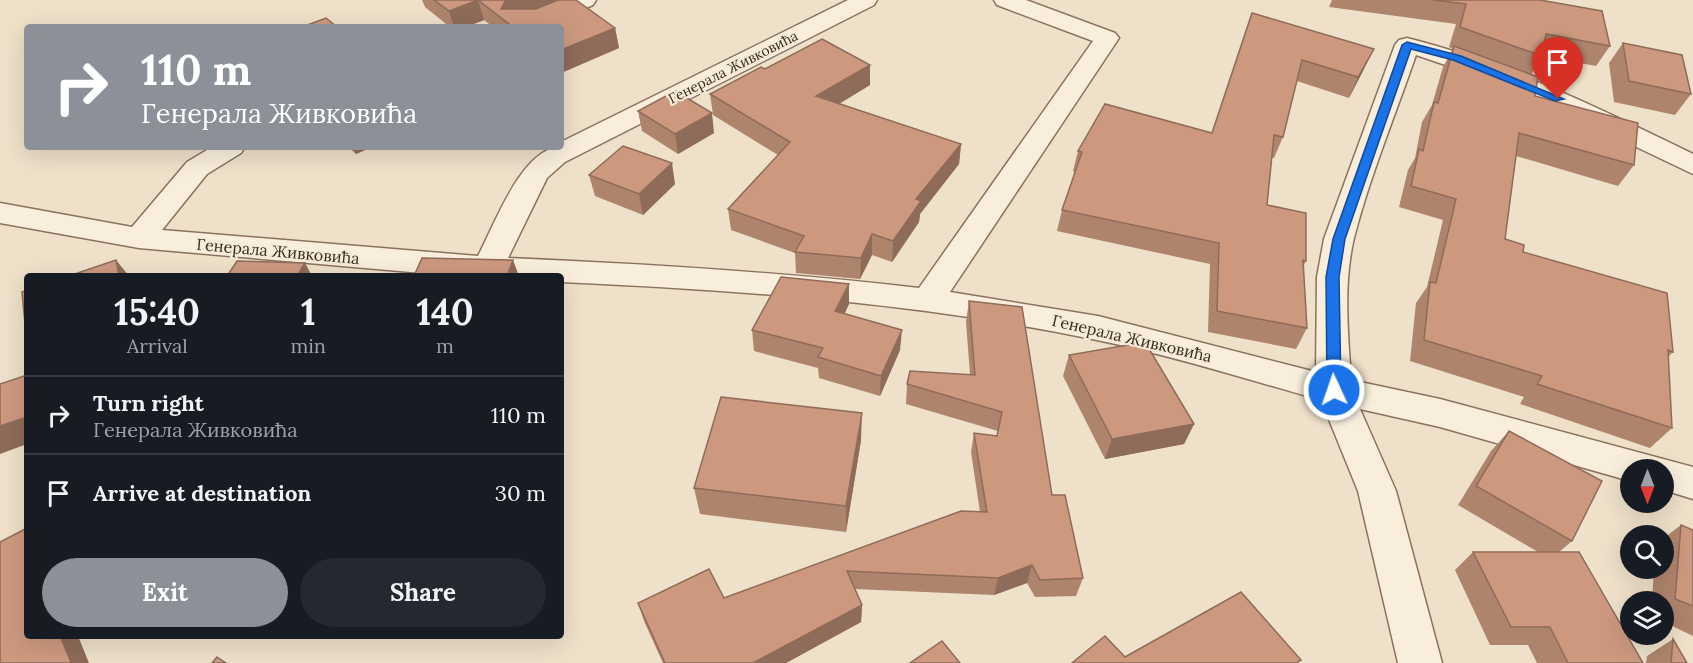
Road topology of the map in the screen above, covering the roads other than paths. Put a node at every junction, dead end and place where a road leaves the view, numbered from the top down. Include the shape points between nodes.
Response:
1 (585, 0) edge
2 (866, 0) edge
3 (1005, 0) edge
4 (527, 24) edge
5 (226, 150) edge
6 (1693, 165) edge
7 (0, 213) edge
8 (139, 238) junction
9 (488, 268) junction
10 (927, 301) junction
11 (1334, 390) junction
12 (1620, 463) edge
13 (1674, 477) edge
14 (1693, 483) edge
15 (1420, 663) edge

1 - 4 street
2 - 9 street, Генерала Живковића via 555,156 535,174
3 - 10 street via 1107,38
5 - 8 street via 197,168
6 - 11 street via 1579,107 1457,58 1407,45 1339,239 1333,277
7 - 8 street, Генерала Живковића
8 - 9 street, Генерала Живковића
9 - 10 street, Генерала Живковића via 680,276
10 - 11 street, Генерала Живковића via 1098,328
11 - 12 street, Генерала Живковића via 1440,413
11 - 15 street via 1377,490
13 - 14 street

